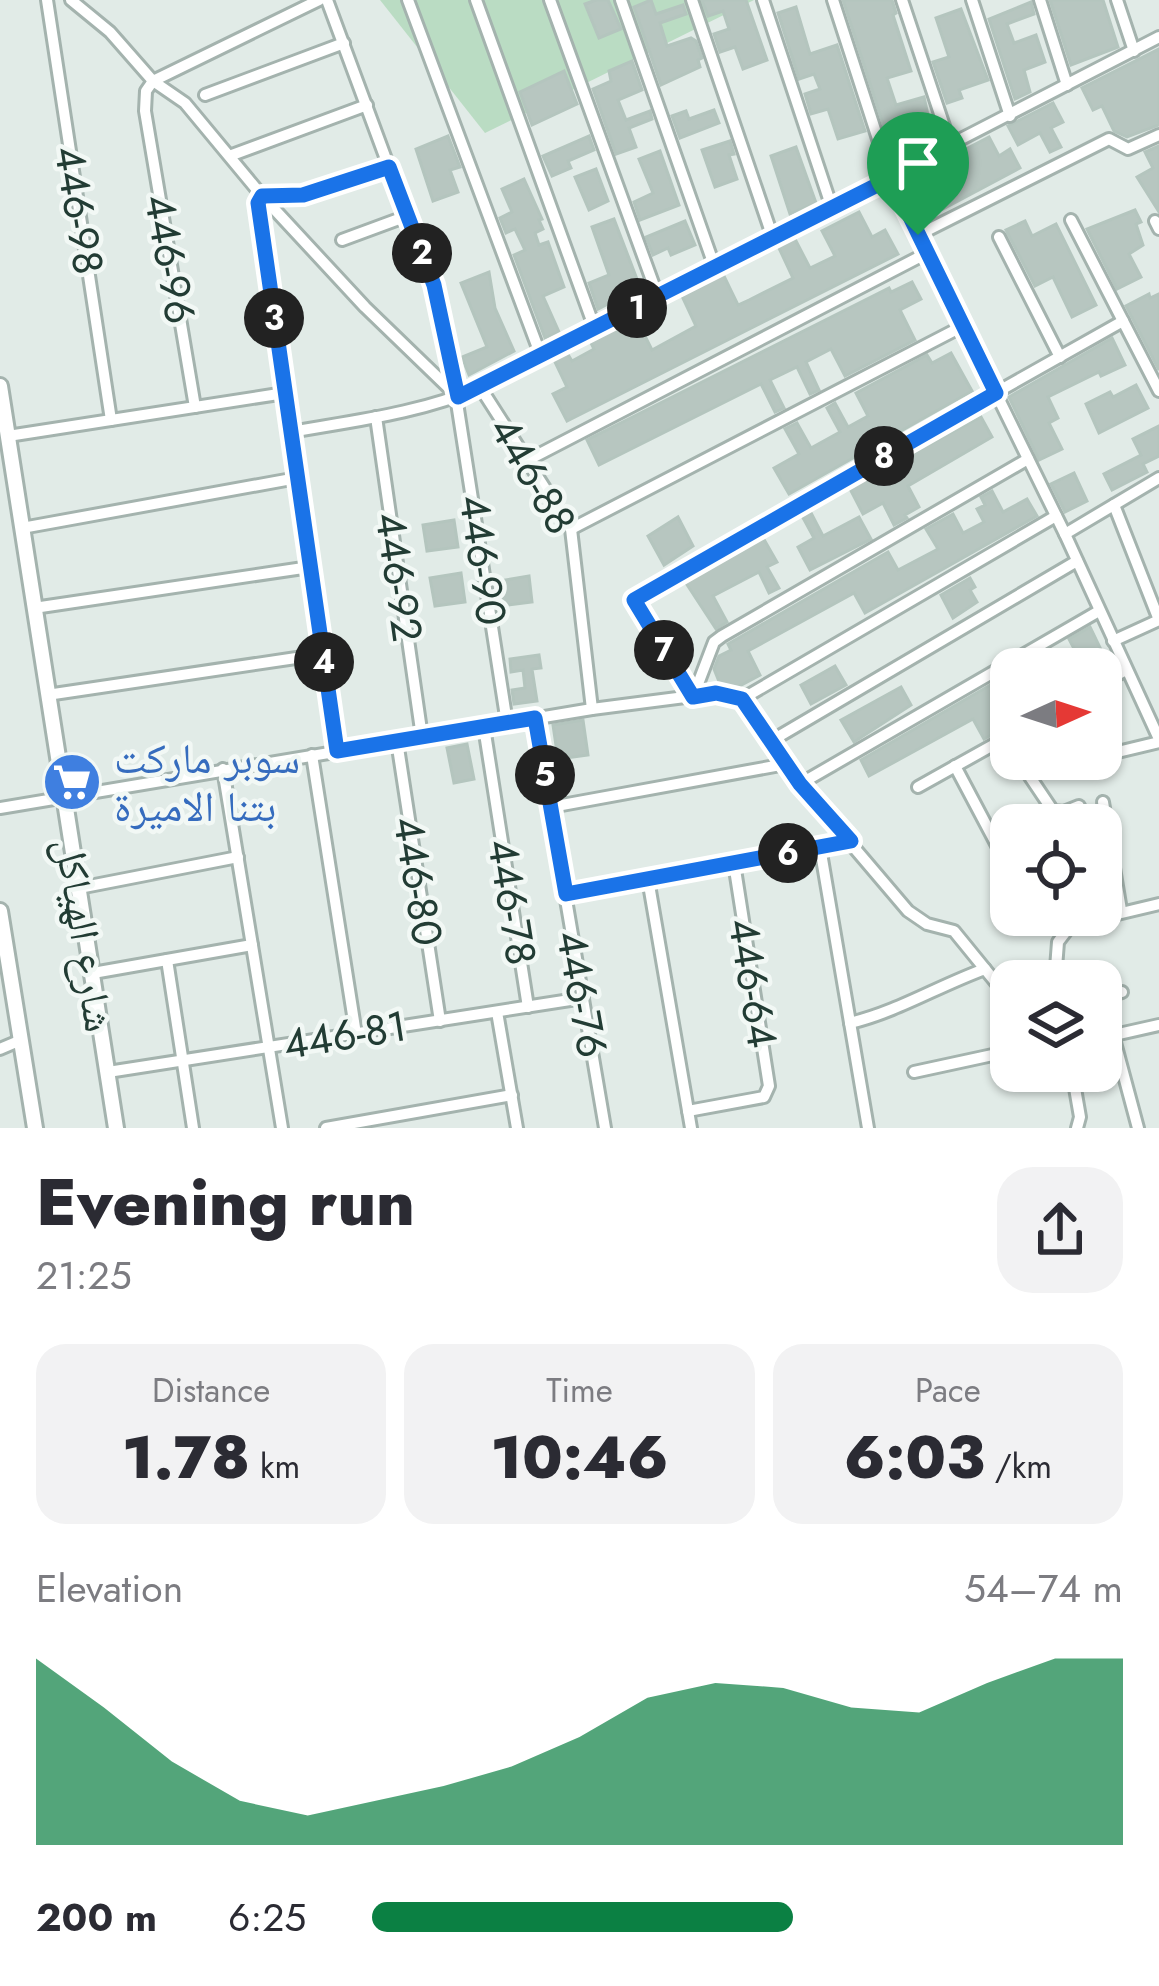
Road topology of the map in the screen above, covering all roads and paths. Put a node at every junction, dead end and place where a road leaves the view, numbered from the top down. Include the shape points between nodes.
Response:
1 (47, 0) edge
2 (71, 0) edge
3 (323, 0) edge
4 (407, 0) edge
5 (476, 0) edge
6 (550, 0) edge
7 (620, 0) edge
8 (692, 0) edge
9 (763, 0) edge
10 (832, 0) edge
11 (902, 0) edge
12 (972, 0) edge
13 (1040, 0) edge
14 (1117, 0) edge
15 (1159, 38) edge
16 (344, 44) junction
17 (1134, 51) junction
18 (153, 81) junction
19 (1067, 85) junction
20 (206, 95) dead end
21 (367, 105) junction
22 (1010, 116) junction
23 (1159, 135) edge
24 (951, 147) junction
25 (232, 155) junction
26 (389, 167) junction
27 (891, 178) junction
28 (262, 196) junction
29 (832, 208) junction
30 (407, 216) junction
31 (1071, 220) dead end
32 (918, 235) junction
33 (999, 237) dead end
34 (773, 238) junction
35 (342, 239) dead end
36 (927, 253) junction
37 (715, 268) junction
38 (658, 297) junction
39 (1123, 321) junction
40 (963, 326) junction
41 (595, 329) junction
42 (541, 356) junction
43 (1060, 357) junction
44 (0, 386) edge
45 (480, 387) junction
46 (1159, 391) edge
47 (285, 393) junction
48 (996, 393) junction
49 (458, 397) junction
50 (195, 407) junction
51 (376, 417) junction
52 (111, 420) junction
53 (291, 432) junction
54 (8, 436) junction
55 (528, 460) junction
56 (1028, 460) junction
57 (297, 478) junction
58 (1159, 478) edge
59 (1114, 505) junction
60 (1056, 516) junction
61 (22, 528) junction
62 (572, 529) junction
63 (1065, 534) junction
64 (1077, 561) junction
65 (310, 567) junction
66 (34, 608) junction
67 (1100, 611) junction
68 (1159, 620) edge
69 (1113, 641) junction
70 (323, 654) junction
71 (1126, 670) junction
72 (1122, 672) edge
73 (46, 695) junction
74 (693, 697) junction
75 (742, 699) junction
76 (592, 709) junction
77 (535, 718) junction
78 (507, 723) junction
79 (484, 727) junction
80 (422, 737) junction
81 (1159, 740) edge
82 (397, 741) junction
83 (771, 741) junction
84 (990, 748) edge
85 (1122, 750) edge
86 (337, 751) junction
87 (312, 754) junction
88 (786, 764) junction
89 (955, 766) junction
90 (223, 769) junction
91 (800, 784) junction
92 (918, 787) dead end
93 (61, 795) junction
94 (550, 807) junction
95 (0, 808) edge
96 (990, 832) edge
97 (851, 841) junction
98 (820, 847) junction
99 (238, 856) junction
100 (734, 863) junction
101 (648, 879) junction
102 (79, 888) junction
103 (566, 894) junction
104 (1159, 904) edge
105 (1122, 910) edge
106 (0, 911) edge
107 (252, 945) junction
108 (3, 950) edge
109 (167, 960) junction
110 (985, 969) junction
111 (93, 973) junction
112 (990, 975) edge
113 (583, 998) junction
114 (528, 1007) junction
115 (497, 1012) junction
116 (440, 1021) junction
117 (850, 1023) junction
118 (1159, 1024) edge
119 (1122, 1033) edge
120 (356, 1034) junction
121 (21, 1040) junction
122 (269, 1047) junction
123 (0, 1048) edge
124 (990, 1056) edge
125 (182, 1060) junction
126 (108, 1072) junction
127 (914, 1072) dead end
128 (1122, 1081) edge
129 (1076, 1092) edge
130 (512, 1095) junction
131 (688, 1111) junction
132 (34, 1128) edge
133 (116, 1128) edge
134 (193, 1128) edge
135 (283, 1128) edge
136 (326, 1128) edge
137 (517, 1128) edge
138 (605, 1128) edge
139 (691, 1128) edge
140 (868, 1128) edge
141 (1077, 1128) edge
142 (1138, 1128) edge

1 - 52 street, 446-98
2 - 18 street
3 - 16 street, 446-90
3 - 18 street
4 - 42 street
5 - 41 street
6 - 38 street
7 - 37 street
8 - 34 street
9 - 29 street
10 - 27 street
11 - 24 street
12 - 22 street
13 - 19 street
14 - 17 street
15 - 17 street
16 - 20 street
16 - 21 street, 446-90
17 - 19 street
18 - 25 street
18 - 50 street, 446-96 via 145,111
19 - 22 street
21 - 25 street
21 - 26 street, 446-90
22 - 24 street
23 - 32 street via 1128,149 1108,139
24 - 27 street
25 - 28 street
26 - 28 street via 303,195
26 - 30 street, 446-90
27 - 29 street
27 - 32 street
28 - 47 street
28 - 49 street
29 - 34 street
30 - 35 street
30 - 49 street, 446-90 via 439,299
31 - 39 street
32 - 36 street
33 - 43 street
34 - 37 street
36 - 40 street
36 - 55 street
37 - 38 street
38 - 41 street
39 - 43 street
39 - 46 street
40 - 48 street
40 - 62 street
41 - 42 street
42 - 45 street
43 - 48 street
44 - 54 street, شارع الهياكل
45 - 49 street
45 - 55 street, 446-88
47 - 50 street
47 - 53 street
48 - 56 street
48 - 74 street via 639,594 635,607
49 - 51 street
49 - 78 street, 446-90
50 - 52 street
51 - 53 street
51 - 80 street, 446-92
52 - 54 street
53 - 57 street
54 - 61 street, شارع الهياكل
55 - 62 street, 446-88
56 - 60 street
56 - 74 street via 722,635
57 - 61 street
57 - 65 street
58 - 59 street
59 - 63 street
59 - 68 street
60 - 63 street
60 - 75 street
61 - 66 street, شارع الهياكل
62 - 76 street, 446-88
63 - 64 street
64 - 67 street
64 - 83 street
65 - 66 street
65 - 70 street
66 - 73 street, شارع الهياكل
67 - 69 street
67 - 91 street
68 - 69 street
69 - 71 street
70 - 73 street
70 - 86 street
71 - 72 street
71 - 81 street
73 - 93 street, شارع الهياكل
74 - 75 street
74 - 76 street
75 - 83 street
76 - 77 street
77 - 78 street
77 - 94 street, 446-76
78 - 79 street
79 - 80 street
79 - 114 street, 446-78
80 - 82 street
81 - 85 street
82 - 86 street
82 - 116 street, 446-80
83 - 88 street
84 - 89 street
86 - 87 street
87 - 90 street
87 - 120 street
88 - 91 street
88 - 94 street
89 - 92 street
89 - 96 street
90 - 93 street
90 - 99 street
91 - 97 street
93 - 95 street
93 - 102 street, شارع الهياكل
94 - 103 street, 446-76
97 - 98 street
97 - 110 street via 915,919 954,931
98 - 100 street
98 - 117 street
99 - 102 street
99 - 107 street
100 - 101 street
100 - 131 street, 446-64 via 769,1087 764,1097
101 - 103 street
101 - 131 street
102 - 111 street, شارع الهياكل
103 - 113 street, 446-76
104 - 105 street
106 - 108 street, شارع الهياكل
107 - 109 street
107 - 122 street
108 - 121 street, شارع الهياكل
109 - 111 street
109 - 125 street
110 - 112 street
110 - 117 street
111 - 126 street, شارع الهياكل
113 - 114 street, 446-81
113 - 138 street, 446-76
114 - 115 street, 446-81
115 - 116 street, 446-81
115 - 130 street
116 - 120 street, 446-81
117 - 140 street
118 - 119 street
120 - 122 street, 446-81
121 - 123 street
121 - 132 street, شارع الهياكل
122 - 125 street, 446-81
122 - 135 street
124 - 127 street
125 - 126 street, 446-81
125 - 134 street
126 - 133 street, شارع الهياكل
128 - 142 street
129 - 141 street
130 - 136 street
130 - 137 street
131 - 139 street

